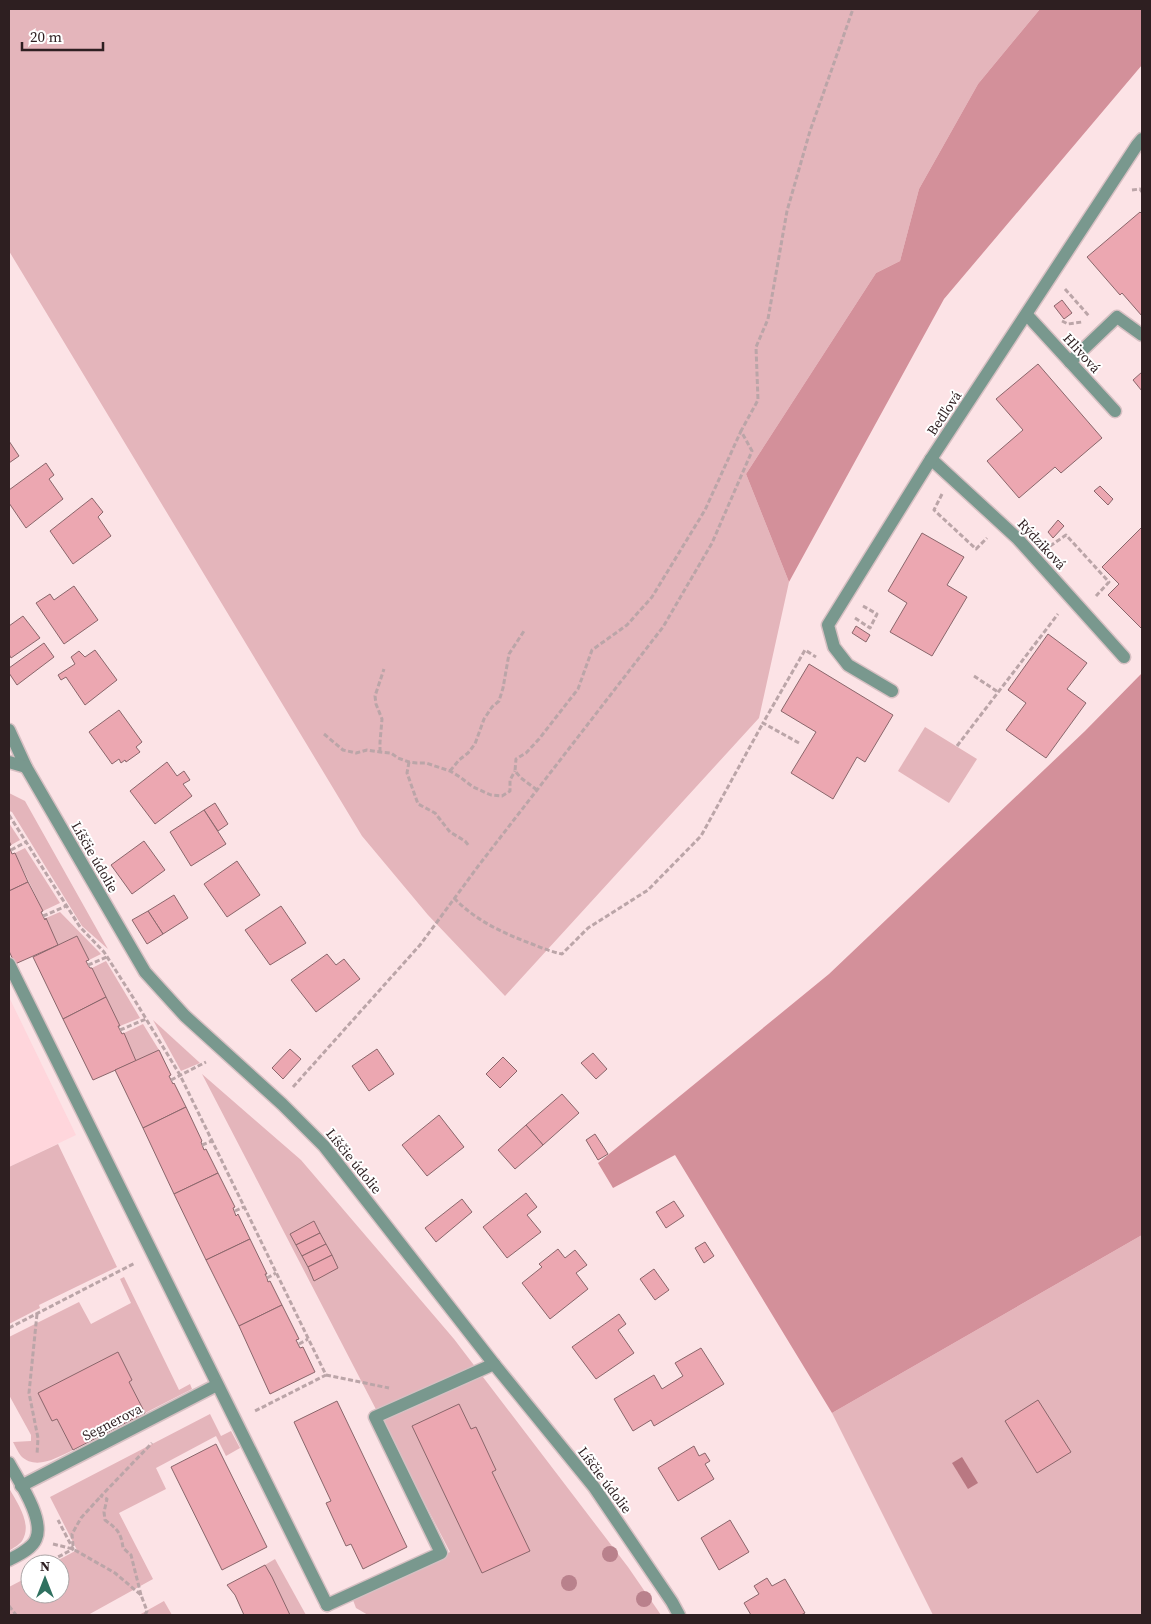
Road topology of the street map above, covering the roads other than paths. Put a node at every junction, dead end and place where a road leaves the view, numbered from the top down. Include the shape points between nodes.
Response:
1 (1140, 145) edge
2 (1027, 315) junction
3 (1142, 335) edge
4 (1070, 362) junction
5 (1115, 411) dead end
6 (931, 459) junction
7 (1124, 657) dead end
8 (892, 691) dead end
9 (9, 730) edge
10 (9, 762) edge
11 (26, 766) junction
12 (9, 964) edge
13 (494, 1364) junction
14 (217, 1385) junction
15 (9, 1463) edge
16 (21, 1486) junction
17 (9, 1560) edge
18 (679, 1615) edge

1 - 2 street, Bedľová
2 - 4 street, Hlivová
2 - 6 street, Bedľová
3 - 4 street via 1117,317
4 - 5 street, Hlivová
6 - 7 street, Rýdziková via 1017,538
6 - 8 street, Bedľová via 828,625 834,647 848,665
9 - 11 street, Líščie údolie
10 - 11 street
11 - 13 street, Líščie údolie via 145,972 185,1016 324,1146
12 - 14 street
13 - 14 street via 375,1417 441,1553 327,1605
13 - 18 street, Líščie údolie via 594,1487
14 - 16 street, Segnerova
15 - 16 street
16 - 17 street via 35,1513 38,1524 36,1539 23,1553

